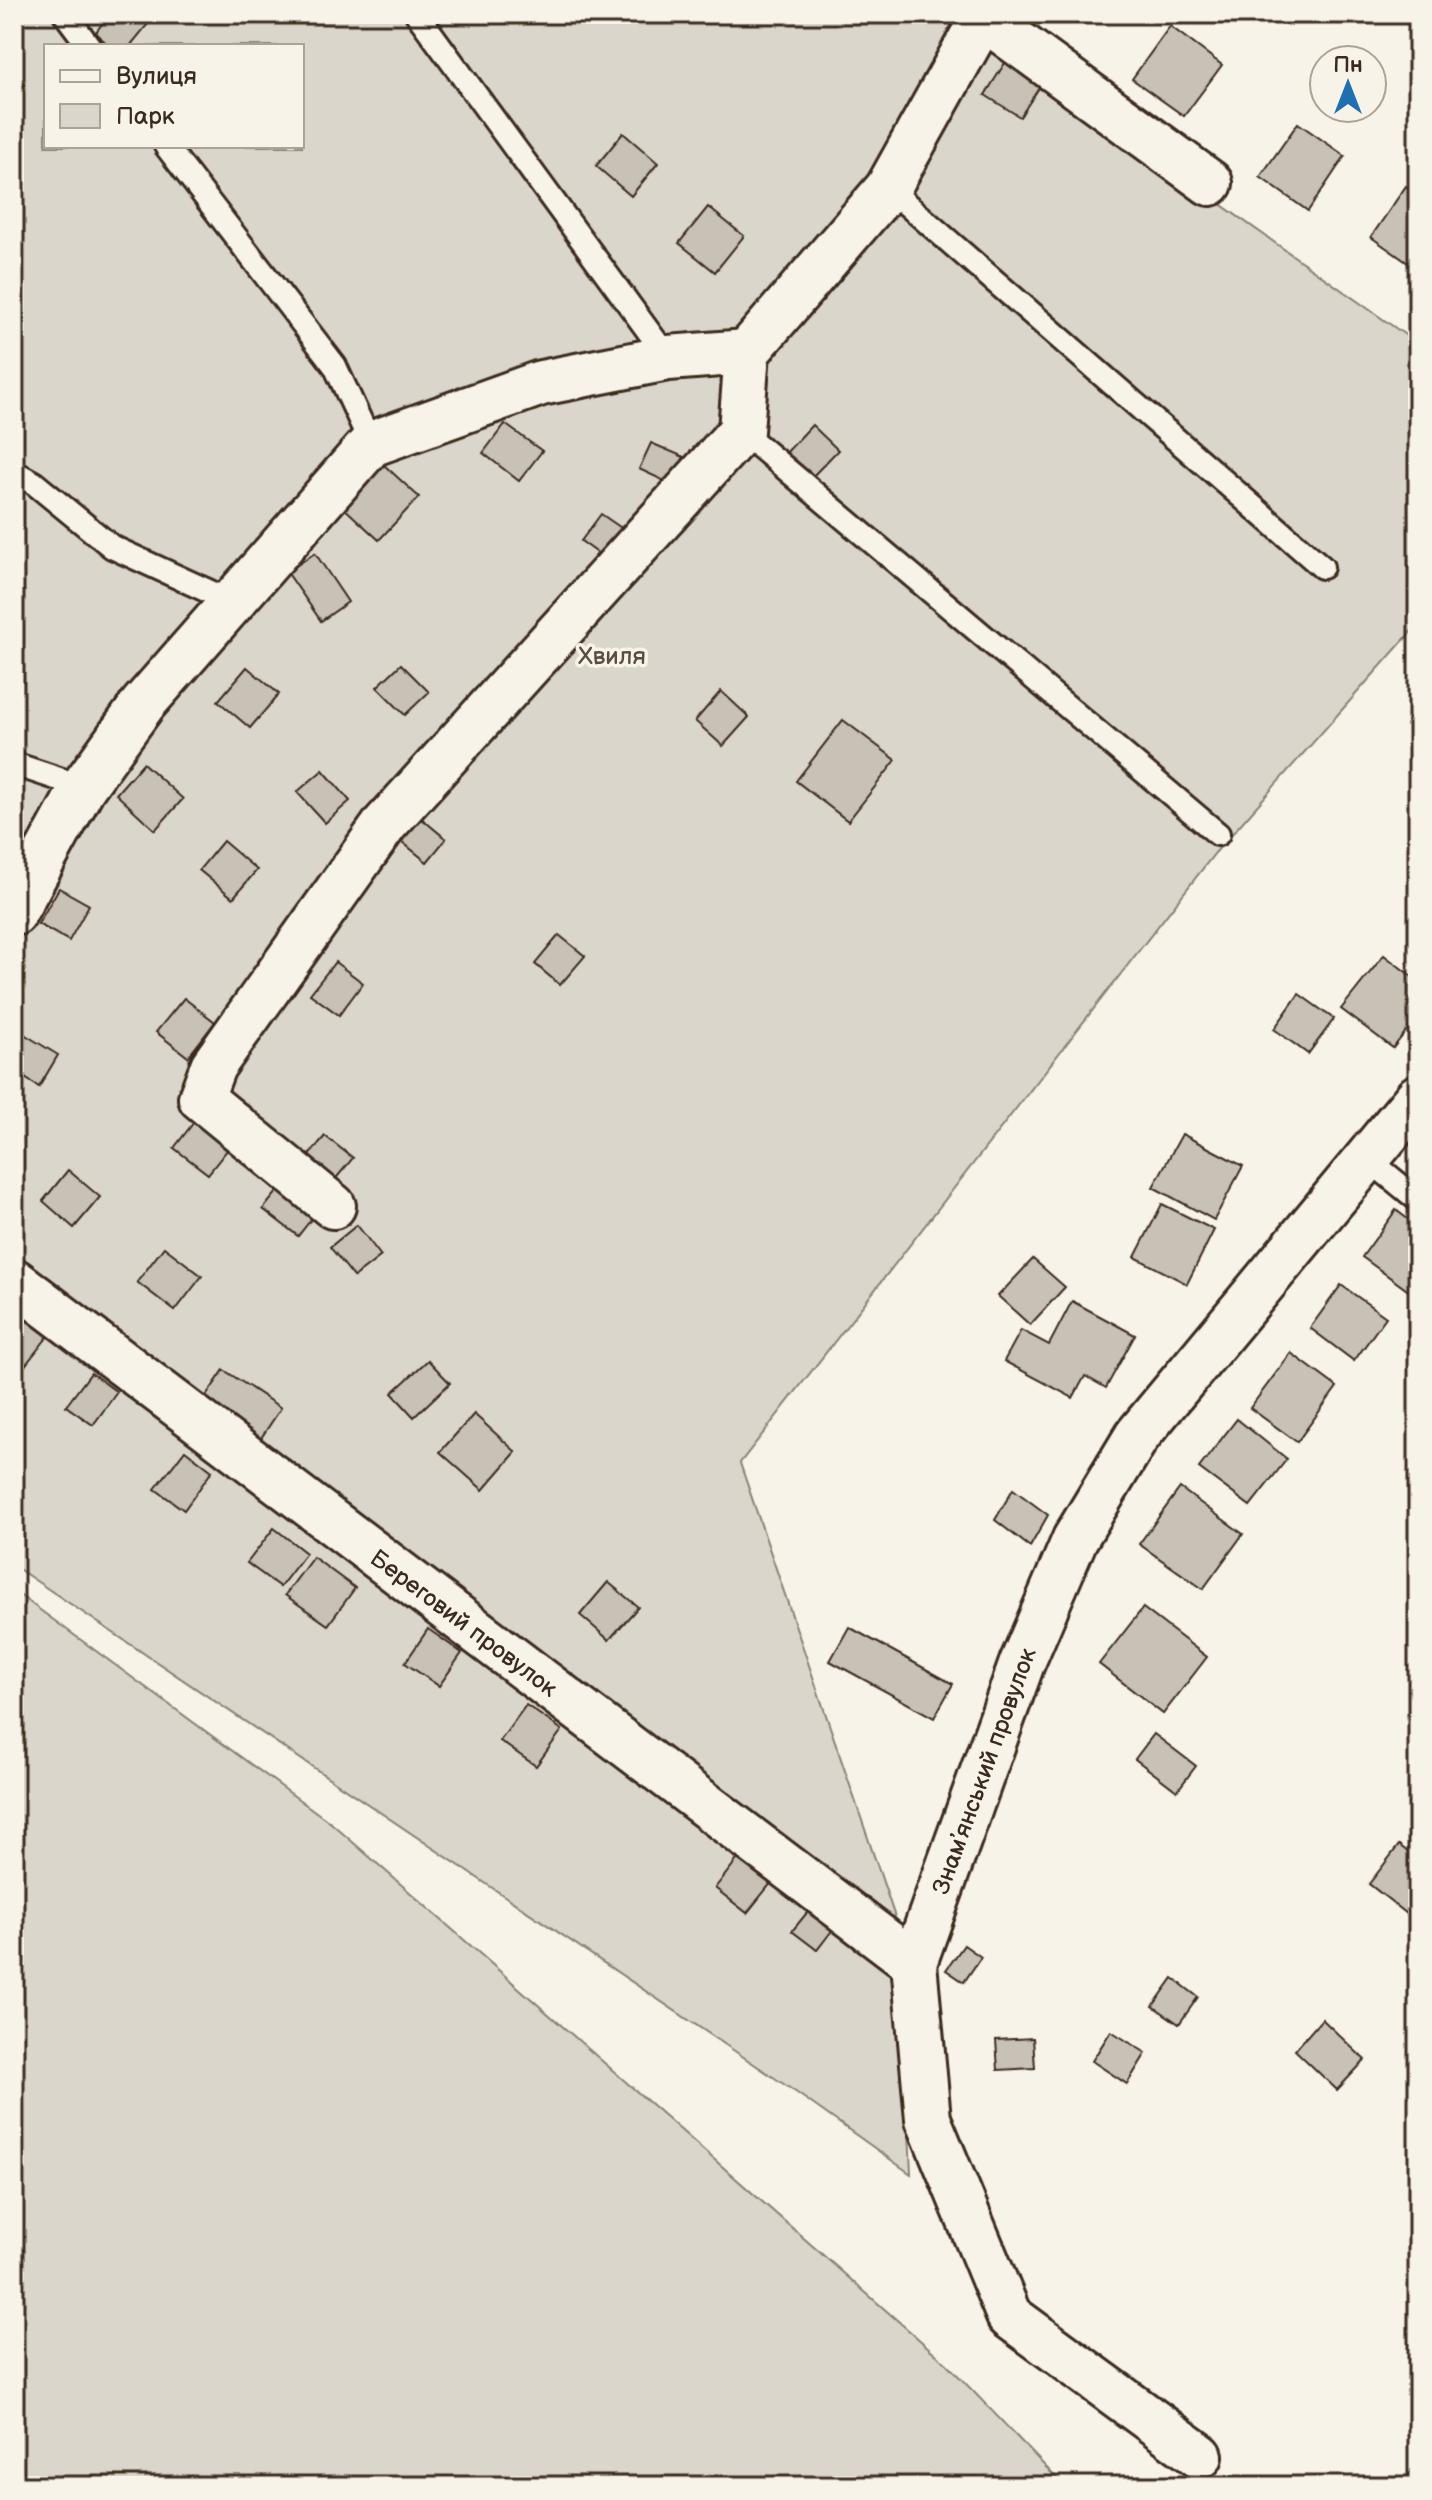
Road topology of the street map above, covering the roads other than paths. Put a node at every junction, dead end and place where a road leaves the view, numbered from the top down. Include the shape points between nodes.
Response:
1 (65, 14) edge
2 (417, 14) edge
3 (984, 16) edge
4 (88, 44) edge
5 (168, 148) edge
6 (1210, 183) dead end
7 (888, 188) junction
8 (747, 352) junction
9 (668, 358) junction
10 (741, 431) junction
11 (371, 444) junction
12 (14, 472) edge
13 (1322, 567) dead end
14 (232, 602) junction
15 (14, 764) edge
16 (83, 787) junction
17 (1218, 834) dead end
18 (14, 913) edge
19 (1418, 1097) edge
20 (1368, 1159) junction
21 (1418, 1200) edge
22 (333, 1206) dead end
23 (14, 1281) edge
24 (914, 1963) junction
25 (1200, 2456) dead end

1 - 4 lane
2 - 9 lane
3 - 6 street
3 - 7 street
5 - 11 lane via 335,366
7 - 8 street
7 - 13 lane
8 - 9 street
8 - 10 street
9 - 11 street via 541,383
10 - 17 lane
10 - 22 street via 385,824 213,1066 201,1098
11 - 14 street
12 - 14 lane via 112,547
14 - 16 street via 143,704
15 - 16 lane
16 - 18 street
19 - 20 street, Знамʼянський провулок
20 - 21 lane
20 - 24 street, Знамʼянський провулок via 1137,1436 1075,1539 1022,1663
23 - 24 street, Береговий провулок
24 - 25 street, Знамʼянський провулок via 928,2119 1009,2316

